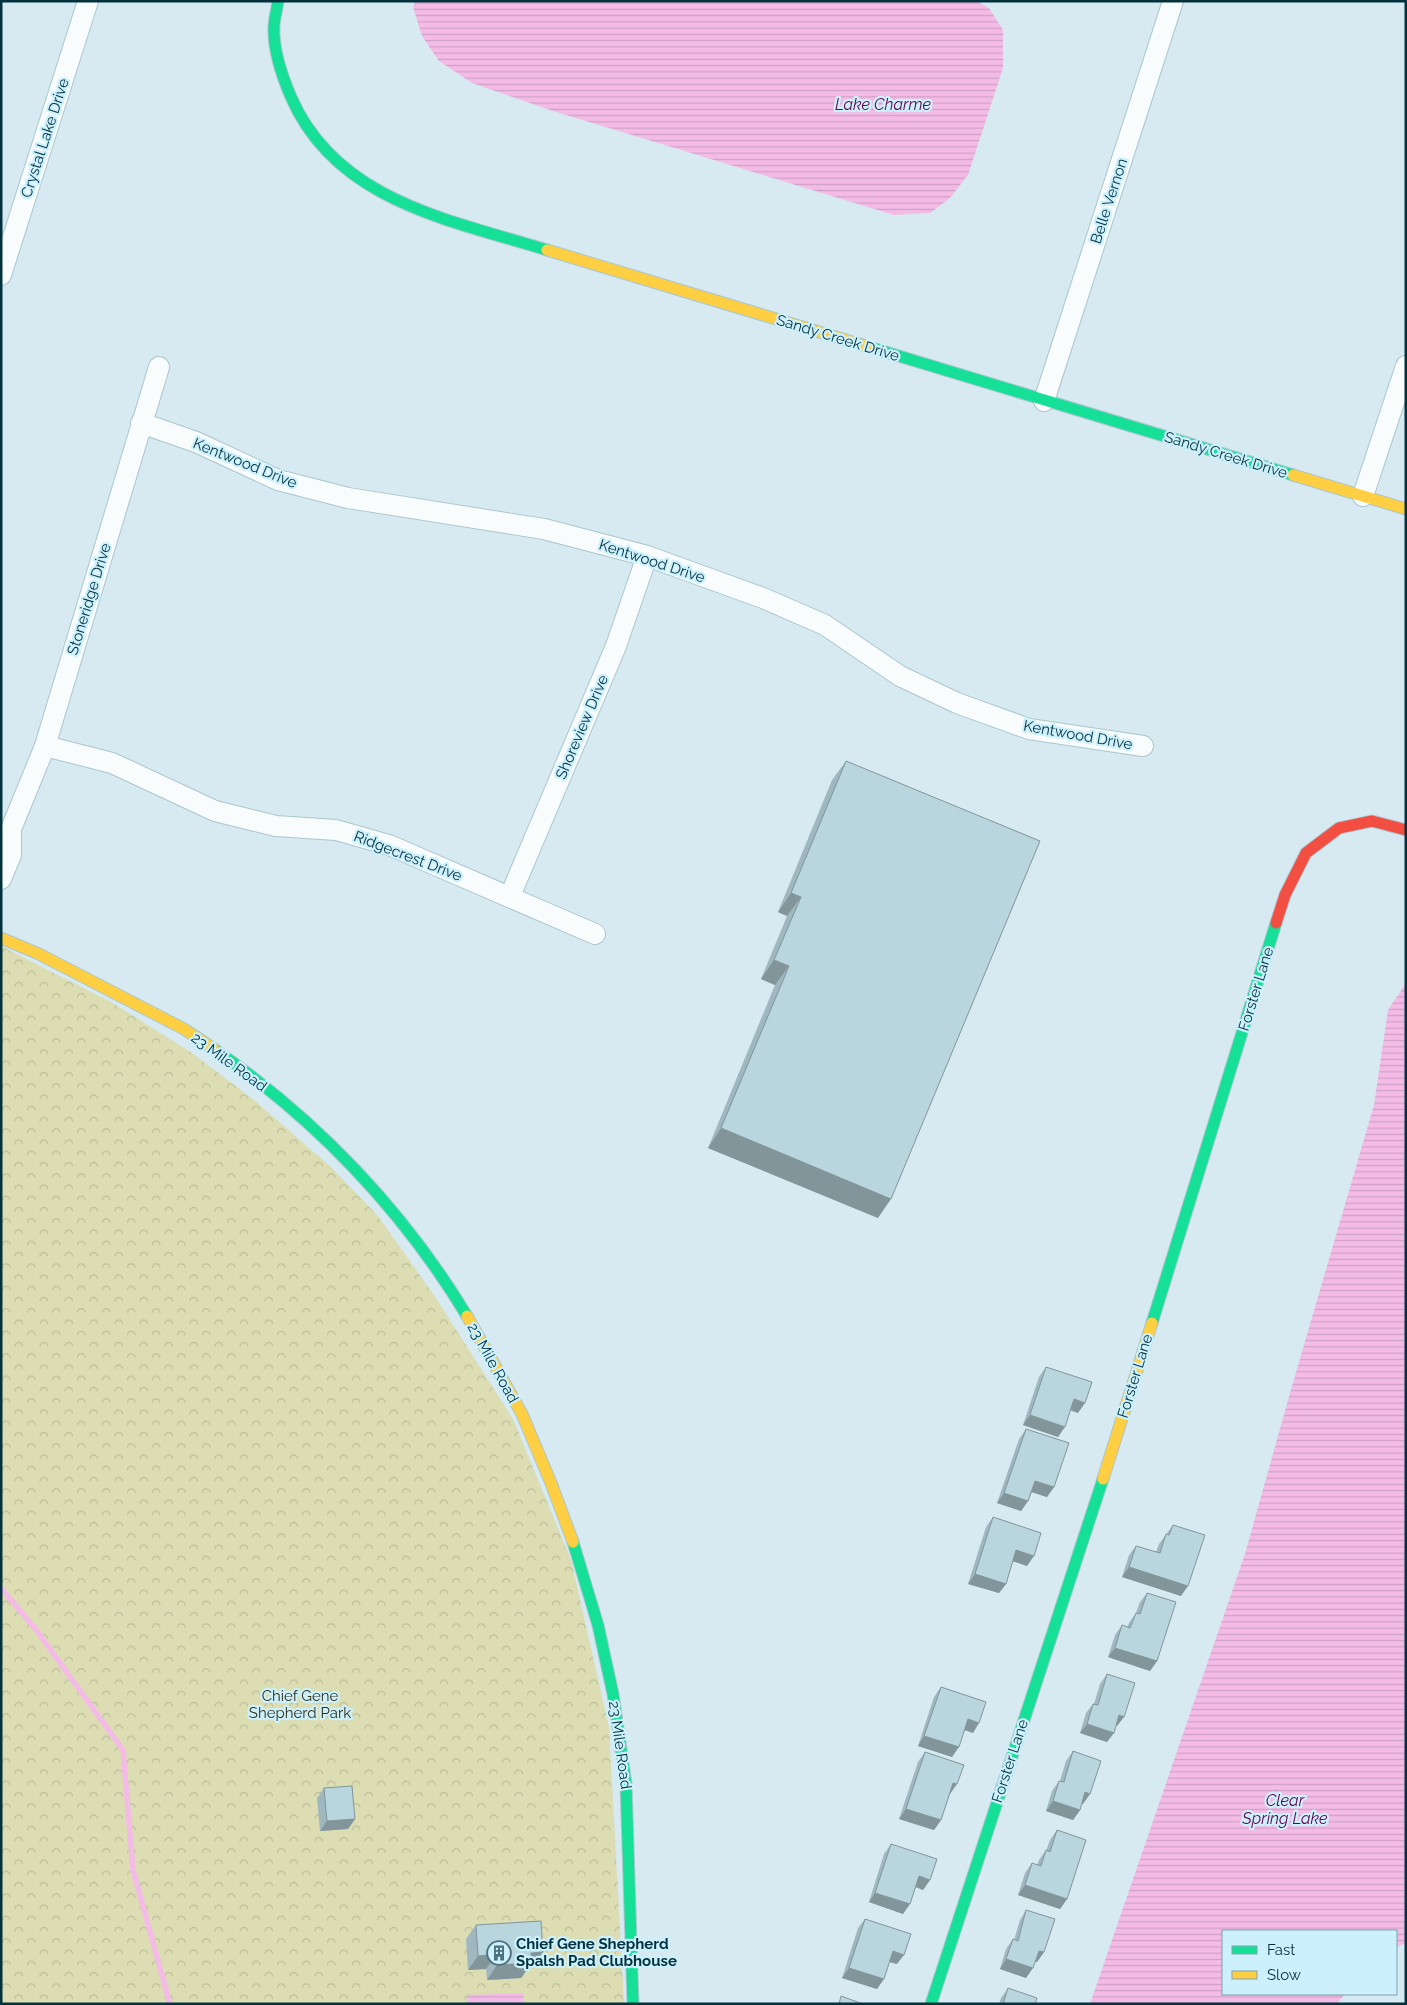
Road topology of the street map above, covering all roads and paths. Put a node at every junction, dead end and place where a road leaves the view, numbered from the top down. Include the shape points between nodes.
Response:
1 (88, 1) edge
2 (278, 1) edge
3 (1173, 1) edge
4 (1, 275) edge
5 (1406, 366) edge
6 (159, 367) dead end
7 (1044, 401) junction
8 (141, 423) junction
9 (1363, 496) junction
10 (1406, 509) edge
11 (647, 556) junction
12 (45, 746) junction
13 (1144, 746) dead end
14 (1406, 830) edge
15 (6, 832) edge
16 (1, 879) edge
17 (510, 896) junction
18 (595, 934) dead end
19 (1, 938) edge
20 (632, 2004) edge
21 (931, 2004) edge

1 - 4 street, Crystal Lake Drive
2 - 7 street, Sandy Creek Drive via 274,28 277,53 300,117 320,144 371,188 424,212
3 - 7 street, Belle Vernon
5 - 9 street
6 - 8 street, Stoneridge Drive
7 - 9 street, Sandy Creek Drive
8 - 11 street, Kentwood Drive via 196,442 278,480 348,498 544,528
8 - 12 street, Stoneridge Drive
9 - 10 street, Sandy Creek Drive
11 - 13 street, Kentwood Drive via 763,598 825,625 900,676 957,703 1029,729
11 - 17 street, Shoreview Drive via 616,646
12 - 15 street, Stoneridge Drive
12 - 17 street, Ridgecrest Drive via 112,763 215,811 276,826 336,830 389,845
14 - 21 street, Forster Lane via 1372,821 1339,828 1306,853 1285,895 1120,1426
15 - 16 street, Stoneridge Drive via 11,855
17 - 18 street, Ridgecrest Drive
19 - 20 street, 23 Mile Road via 39,954 184,1029 226,1057 299,1115 398,1216 483,1343 522,1414 577,1554 598,1625 626,1784

